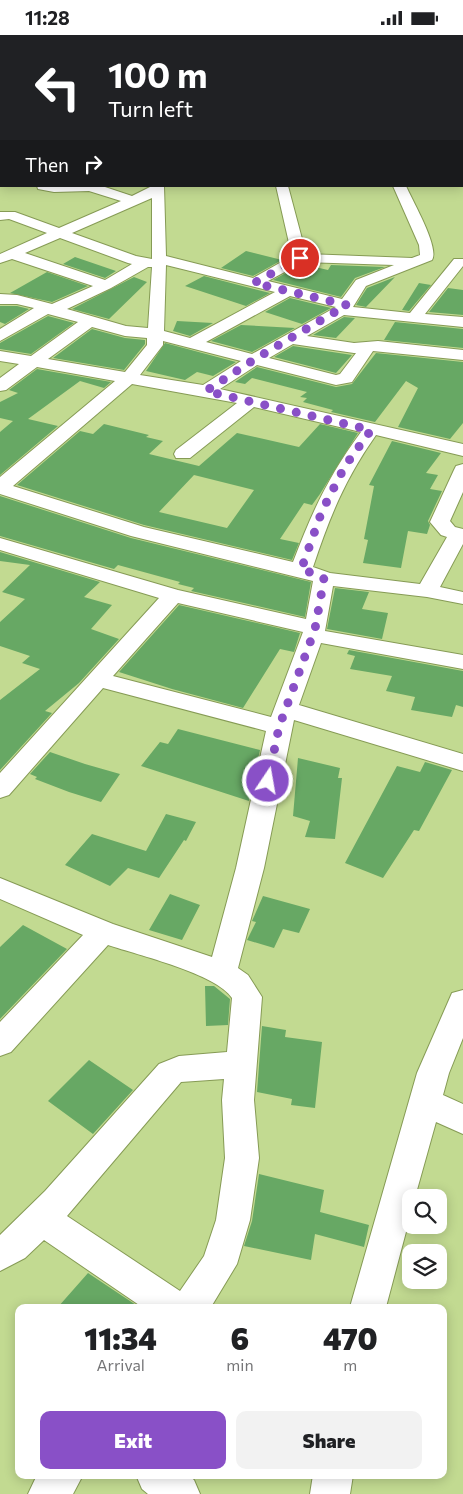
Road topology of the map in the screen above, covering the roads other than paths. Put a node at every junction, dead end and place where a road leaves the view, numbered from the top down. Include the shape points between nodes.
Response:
1 (51, 187) edge
2 (82, 187) edge
3 (82, 187) edge
4 (282, 187) edge
5 (400, 187) edge
6 (158, 188) edge
7 (133, 201) junction
8 (0, 217) edge
9 (61, 233) junction
10 (6, 256) edge
11 (300, 258) junction
12 (422, 260) junction
13 (154, 262) junction
14 (461, 262) edge
15 (254, 283) junction
16 (106, 285) junction
17 (288, 291) junction
18 (0, 299) edge
19 (344, 307) junction
20 (49, 309) junction
21 (380, 316) junction
22 (415, 317) junction
23 (90, 321) junction
24 (463, 322) edge
25 (156, 334) junction
26 (0, 336) edge
27 (291, 339) junction
28 (193, 343) junction
29 (361, 347) junction
30 (463, 355) edge
31 (0, 356) edge
32 (255, 359) junction
33 (33, 362) junction
34 (130, 377) junction
35 (0, 386) edge
36 (206, 391) junction
37 (251, 401) junction
38 (371, 430) junction
39 (461, 444) edge
40 (183, 454) dead end
41 (463, 470) edge
42 (0, 487) edge
43 (461, 535) edge
44 (0, 544) edge
45 (301, 570) junction
46 (324, 579) junction
47 (427, 591) junction
48 (173, 595) junction
49 (463, 598) edge
50 (313, 632) junction
51 (463, 662) edge
52 (97, 679) junction
53 (282, 718) junction
54 (463, 763) edge
55 (0, 789) edge
56 (0, 888) edge
57 (103, 932) junction
58 (222, 971) junction
59 (463, 1003) edge
60 (0, 1043) edge
61 (241, 1064) junction
62 (425, 1101) junction
63 (463, 1120) edge
64 (42, 1219) junction
65 (0, 1254) edge
66 (168, 1304) edge
67 (192, 1304) edge
68 (369, 1304) edge
69 (60, 1479) edge
70 (161, 1479) edge
71 (332, 1479) edge
72 (48, 1494) edge
73 (180, 1494) edge
74 (330, 1494) edge

1 - 3 street
2 - 7 street
4 - 11 street
5 - 12 street via 426,245
6 - 7 street
6 - 13 street
7 - 9 street
8 - 9 street via 10,215
9 - 10 street
9 - 13 street via 120,256
10 - 16 street
11 - 12 street
11 - 15 street
12 - 14 street
12 - 19 street via 361,283
13 - 15 street
13 - 16 street
13 - 25 street
14 - 22 street
15 - 17 street
16 - 20 street
17 - 19 street
17 - 28 street
18 - 20 street via 5,297
19 - 21 street
19 - 27 street
20 - 23 street
20 - 26 street
21 - 22 street
21 - 29 street
22 - 24 street
23 - 25 street via 125,331
23 - 33 street
25 - 28 street
25 - 34 street via 155,345
27 - 29 street
27 - 32 street
28 - 32 street
29 - 30 street
29 - 32 street via 342,380
31 - 33 street
32 - 36 street
33 - 34 street
33 - 35 street
34 - 36 street
34 - 42 street
36 - 37 street
37 - 38 street
37 - 40 street
38 - 39 street
38 - 45 street via 345,466 322,511
41 - 43 street via 440,522 448,531
42 - 45 street via 138,532
43 - 47 street
44 - 48 street
45 - 46 street
46 - 47 street
46 - 50 street
47 - 49 street
48 - 50 street
48 - 52 street
50 - 51 street
50 - 53 street
52 - 53 street
52 - 55 street
53 - 54 street
53 - 58 street via 250,868
56 - 57 street
57 - 58 street
57 - 60 street
58 - 61 street via 238,983 247,997
59 - 62 street via 433,1073
61 - 64 street via 179,1069 170,1073
61 - 67 street via 238,1100 242,1158 233,1220 219,1264
62 - 63 street
62 - 68 street
64 - 65 street via 16,1245
64 - 66 street
69 - 72 street
70 - 73 street
71 - 74 street

